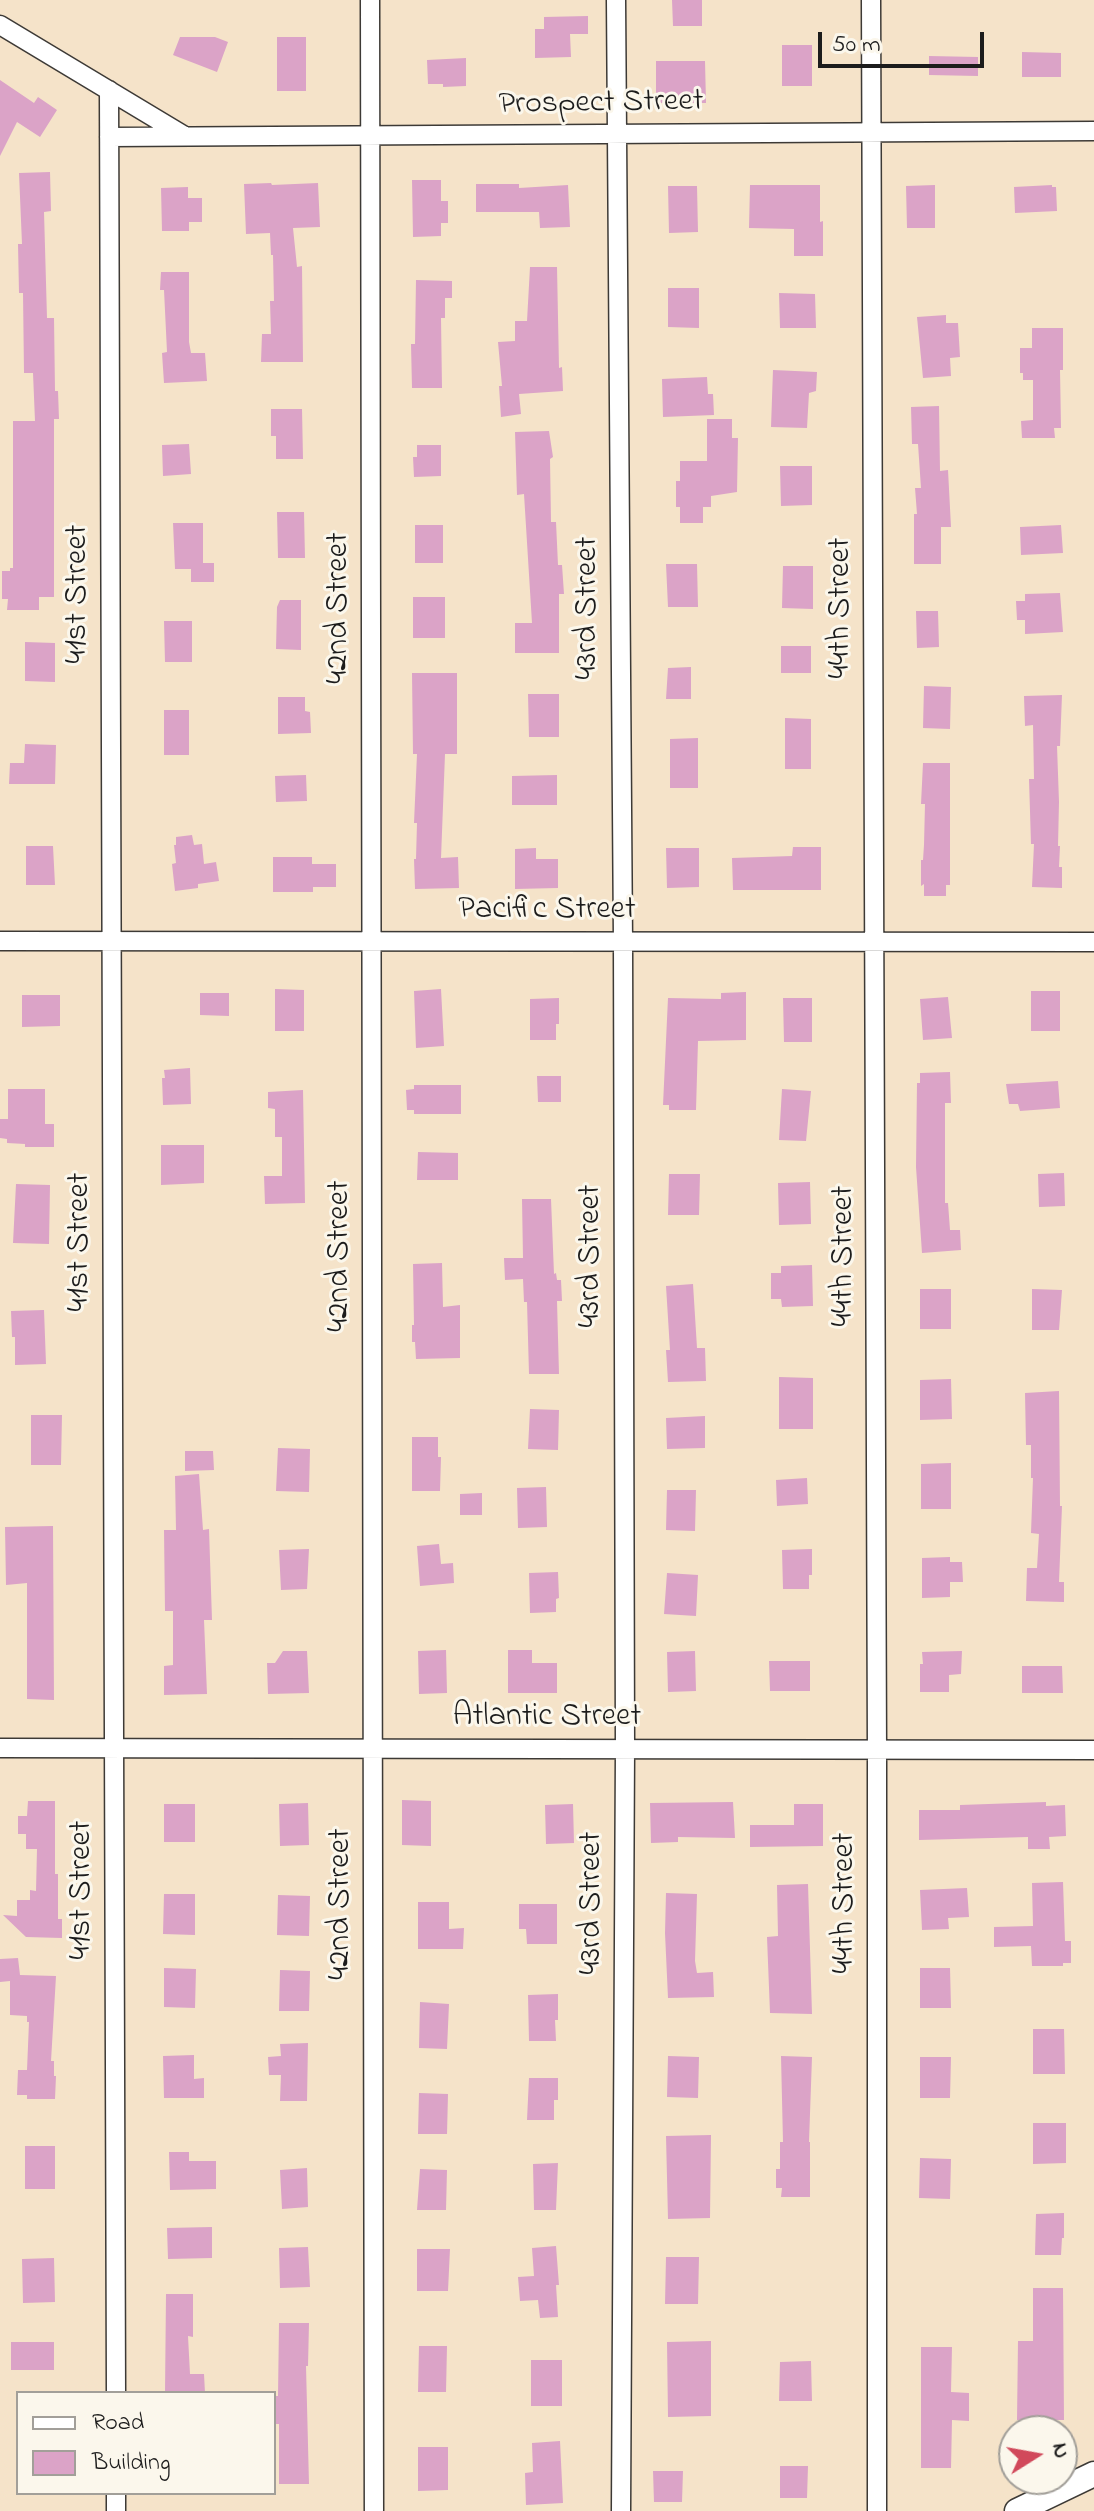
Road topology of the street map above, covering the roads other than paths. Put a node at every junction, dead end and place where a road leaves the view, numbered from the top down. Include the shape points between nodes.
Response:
1 (370, 0) edge
2 (616, 0) edge
3 (871, 0) edge
4 (0, 25) edge
5 (109, 90) junction
6 (1094, 131) edge
7 (871, 133) junction
8 (616, 135) junction
9 (109, 137) junction
10 (186, 137) junction
11 (370, 137) junction
12 (0, 941) edge
13 (623, 941) junction
14 (112, 942) junction
15 (371, 942) junction
16 (875, 942) junction
17 (1094, 942) edge
18 (0, 1748) edge
19 (114, 1748) junction
20 (373, 1749) junction
21 (625, 1749) junction
22 (877, 1750) junction
23 (1094, 1750) edge
24 (116, 2391) edge
25 (1094, 2474) edge
26 (374, 2511) edge
27 (621, 2511) edge
28 (877, 2511) edge
29 (1017, 2511) edge

1 - 11 street, 42nd Street
2 - 8 street, 43rd Street
3 - 7 street, 44th Street
4 - 5 street
5 - 9 street, 41st Street
5 - 10 street
6 - 7 street, Prospect Street
7 - 8 street, Prospect Street
7 - 16 street, 44th Street
8 - 11 street, Prospect Street
8 - 13 street, 43rd Street
9 - 10 street, Prospect Street
9 - 14 street, 41st Street
10 - 11 street, Prospect Street
11 - 15 street, 42nd Street
12 - 14 street, Pacific Street
13 - 15 street, Pacific Street
13 - 16 street, Pacific Street
13 - 21 street, 43rd Street
14 - 15 street, Pacific Street
14 - 19 street, 41st Street
15 - 20 street, 42nd Street
16 - 17 street, Pacific Street
16 - 22 street, 44th Street
18 - 19 street, Atlantic Street
19 - 20 street, Atlantic Street
19 - 24 street, 41st Street
20 - 21 street, Atlantic Street
20 - 26 street, 42nd Street
21 - 22 street, Atlantic Street
21 - 27 street, 43rd Street
22 - 23 street, Atlantic Street
22 - 28 street, 44th Street
25 - 29 main road

